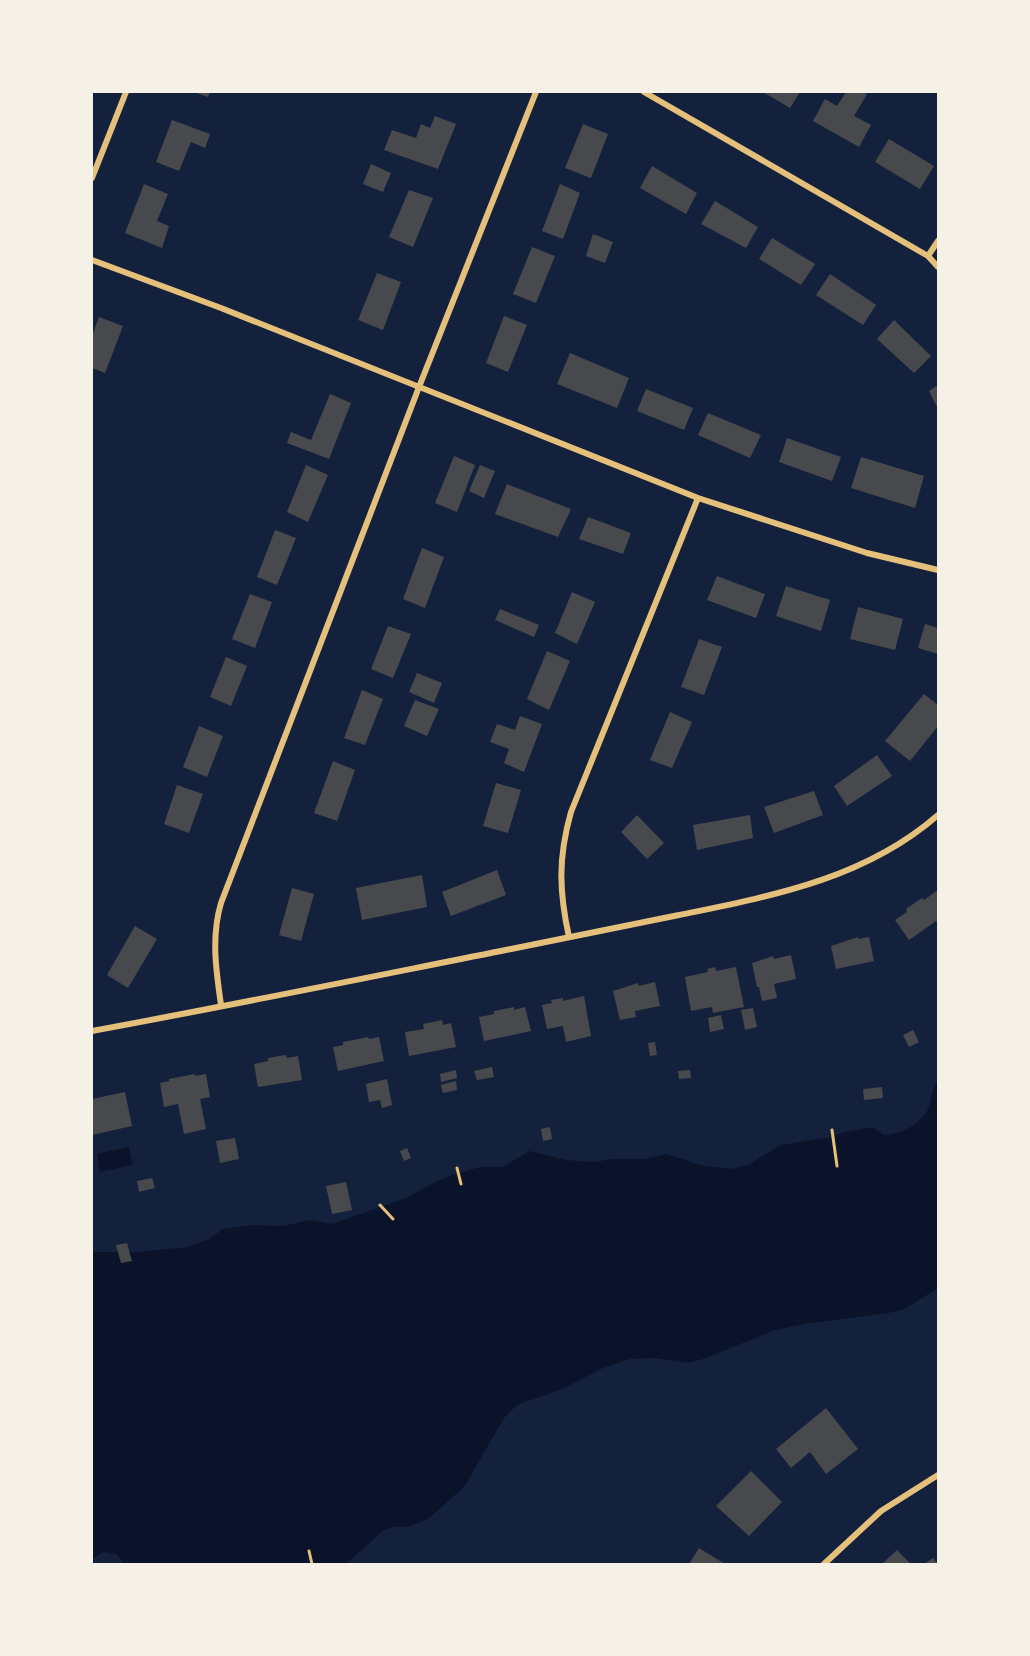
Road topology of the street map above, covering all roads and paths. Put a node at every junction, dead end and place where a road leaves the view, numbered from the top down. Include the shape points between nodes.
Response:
1 (126, 92) edge
2 (536, 92) edge
3 (644, 92) edge
4 (92, 178) edge
5 (939, 241) edge
6 (928, 256) junction
7 (92, 260) edge
8 (939, 267) edge
9 (419, 387) junction
10 (698, 498) junction
11 (939, 570) edge
12 (939, 815) edge
13 (569, 937) junction
14 (221, 1005) junction
15 (92, 1032) edge
16 (832, 1130) dead end
17 (837, 1166) dead end
18 (457, 1168) dead end
19 (461, 1184) dead end
20 (380, 1205) dead end
21 (393, 1219) dead end
22 (939, 1475) edge
23 (309, 1551) dead end
24 (312, 1564) edge
25 (824, 1564) edge

1 - 4 street
2 - 9 street
3 - 6 street
5 - 6 street
6 - 8 street
7 - 9 street
9 - 10 street
9 - 14 street via 221,903 215,928
10 - 11 street via 867,554
10 - 13 street via 571,812 560,870
12 - 13 street via 877,858 804,887
13 - 14 street
14 - 15 street
16 - 17 path
18 - 19 path
20 - 21 path
22 - 25 street via 881,1511
23 - 24 path

